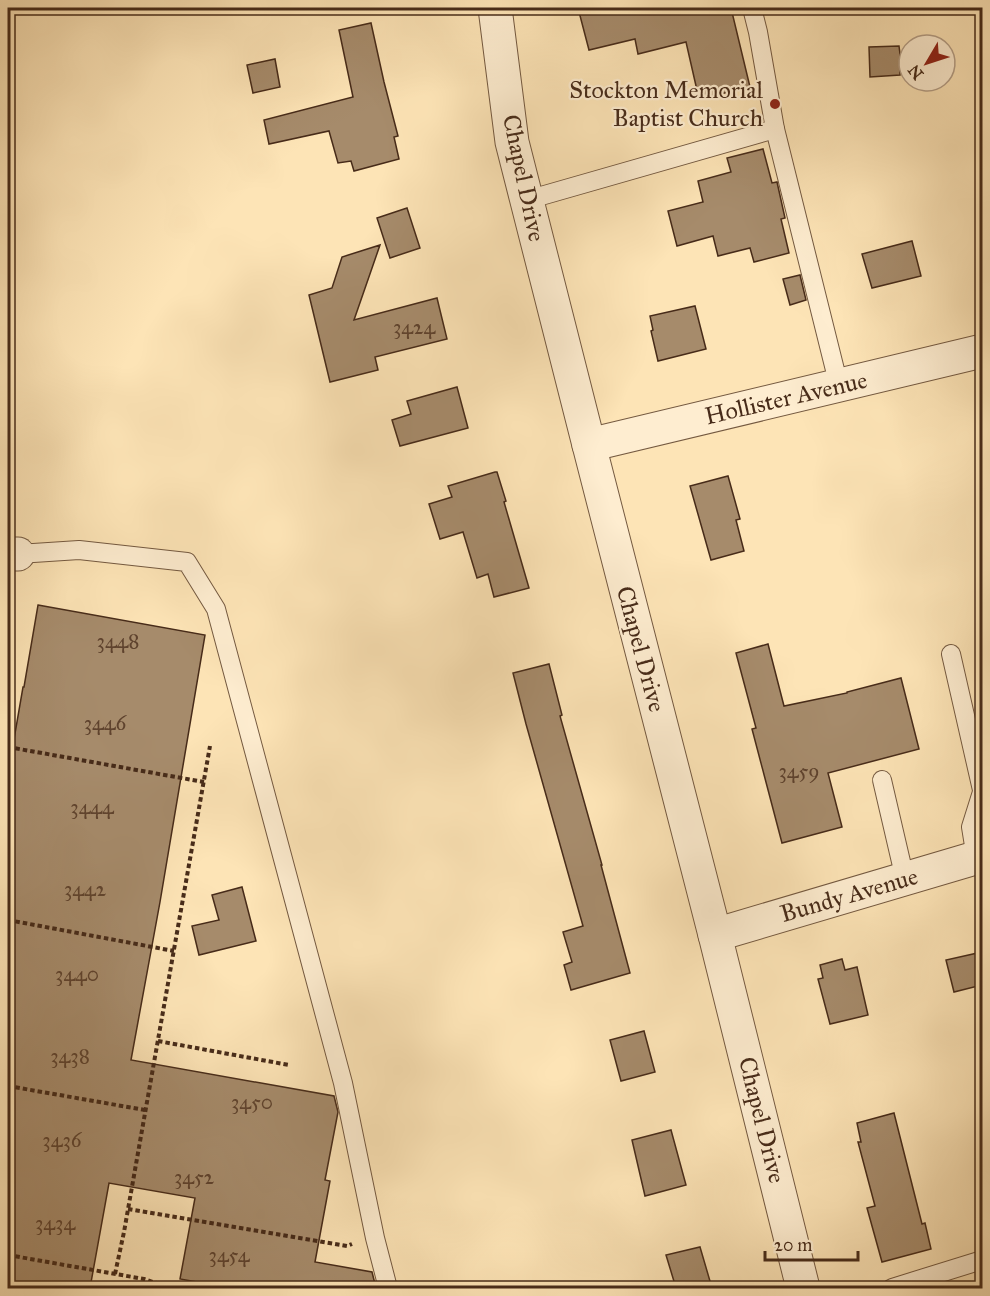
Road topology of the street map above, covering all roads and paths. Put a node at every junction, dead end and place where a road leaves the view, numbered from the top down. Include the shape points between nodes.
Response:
1 (495, 8) edge
2 (752, 8) edge
3 (775, 129) junction
4 (527, 200) junction
5 (982, 351) edge
6 (839, 386) junction
7 (588, 445) junction
8 (11, 559) edge
9 (951, 654) dead end
10 (8, 747) edge
11 (210, 747) dead end
12 (882, 780) dead end
13 (204, 782) junction
14 (982, 791) edge
15 (979, 857) edge
16 (906, 879) junction
17 (8, 920) edge
18 (716, 935) junction
19 (174, 951) junction
20 (158, 1041) junction
21 (289, 1065) dead end
22 (8, 1086) edge
23 (146, 1110) junction
24 (128, 1209) junction
25 (347, 1246) dead end
26 (8, 1256) edge
27 (982, 1260) edge
28 (115, 1274) junction
29 (155, 1288) edge
30 (388, 1288) edge
31 (803, 1288) edge
32 (892, 1288) edge

1 - 4 street, Chapel Drive via 512,142
2 - 3 lane
3 - 4 lane
3 - 6 lane
4 - 7 street, Chapel Drive
5 - 6 street, Hollister Avenue
6 - 7 street, Hollister Avenue
7 - 18 street, Chapel Drive
8 - 30 lane via 78,550 187,562 216,609 342,1083
9 - 14 lane
10 - 13 path
11 - 13 path
12 - 16 lane
13 - 19 path
14 - 15 lane via 971,827
15 - 16 street, Bundy Avenue
16 - 18 street, Bundy Avenue
17 - 19 path
18 - 31 street, Chapel Drive
19 - 20 path
20 - 21 path
20 - 23 path
22 - 23 path
23 - 24 path
24 - 25 path
24 - 28 path
26 - 28 path
27 - 32 lane
28 - 29 path via 156,1282

